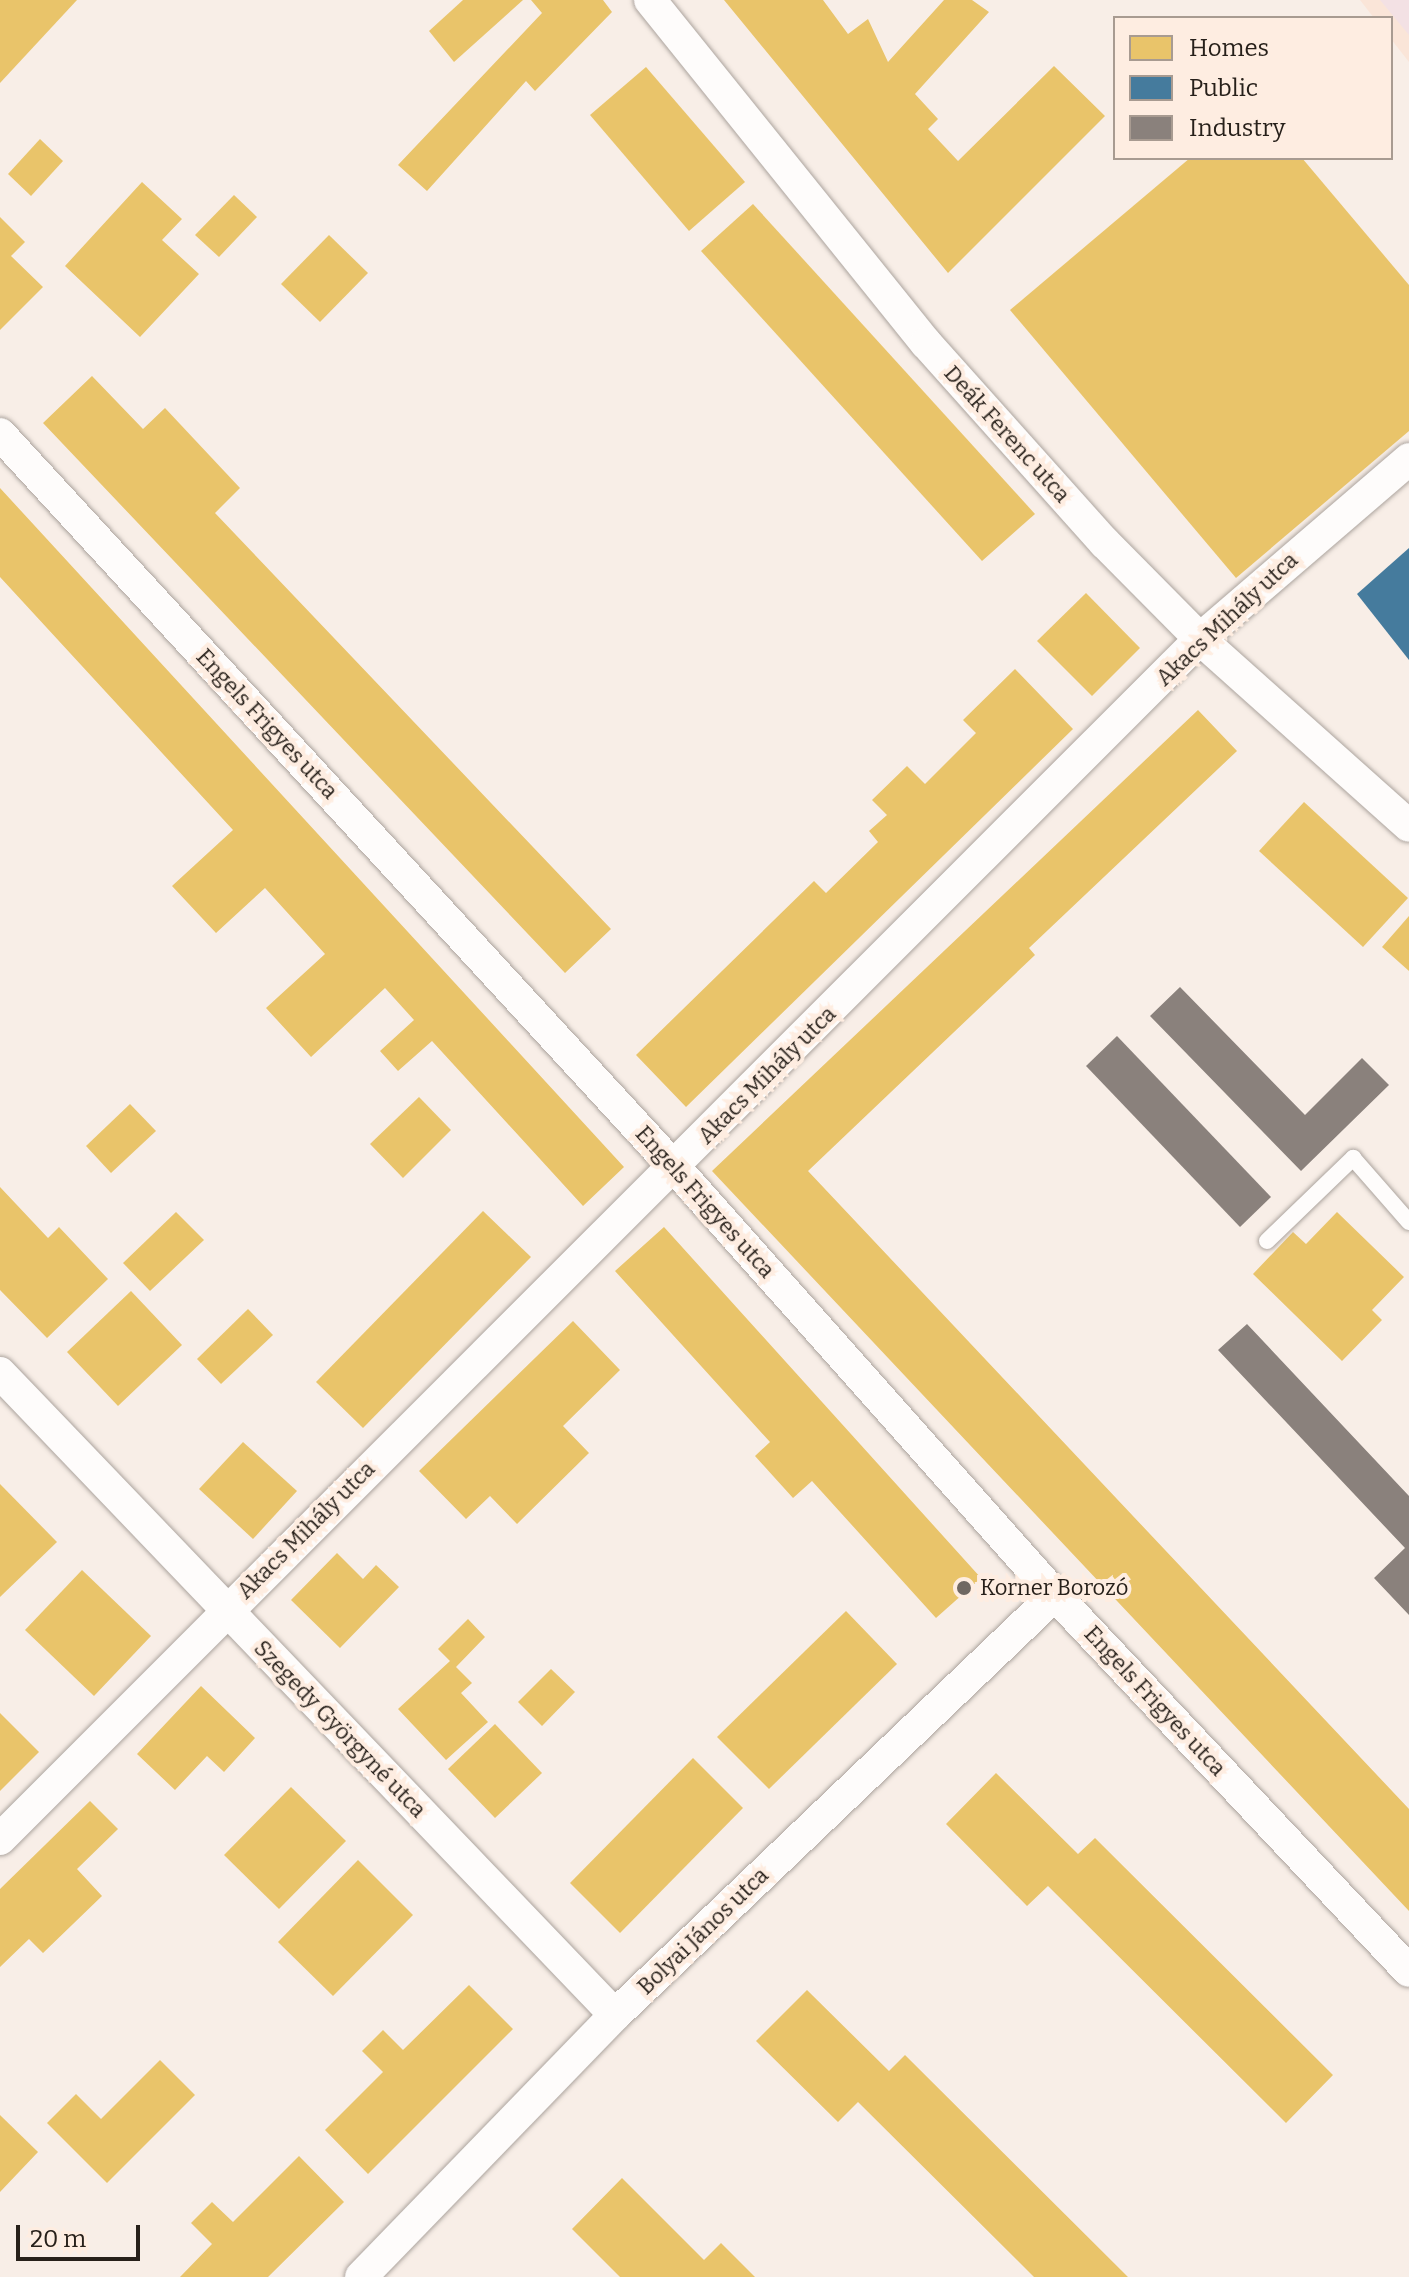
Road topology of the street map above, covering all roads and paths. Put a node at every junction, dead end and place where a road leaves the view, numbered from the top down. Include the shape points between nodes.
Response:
1 (650, 0) edge
2 (0, 434) edge
3 (1409, 459) edge
4 (1200, 639) junction
5 (1409, 826) edge
6 (675, 1168) junction
7 (1409, 1222) edge
8 (1267, 1241) dead end
9 (0, 1373) edge
10 (1055, 1595) junction
11 (225, 1610) junction
12 (0, 1839) edge
13 (1409, 1971) edge
14 (615, 2015) junction
15 (361, 2277) edge

1 - 4 street, Deák Ferenc utca via 926,343 1105,543
2 - 6 street, Engels Frigyes utca
3 - 4 street, Akacs Mihály utca
4 - 5 street, Deák Ferenc utca
4 - 6 street, Akacs Mihály utca
6 - 10 street, Engels Frigyes utca
6 - 11 street, Akacs Mihály utca
7 - 8 lane via 1353,1158
9 - 11 street, Szegedy Györgyné utca
10 - 13 street, Engels Frigyes utca
10 - 14 street, Bolyai János utca
11 - 12 street, Akacs Mihály utca
11 - 14 street, Szegedy Györgyné utca
14 - 15 street, Bolyai János utca

